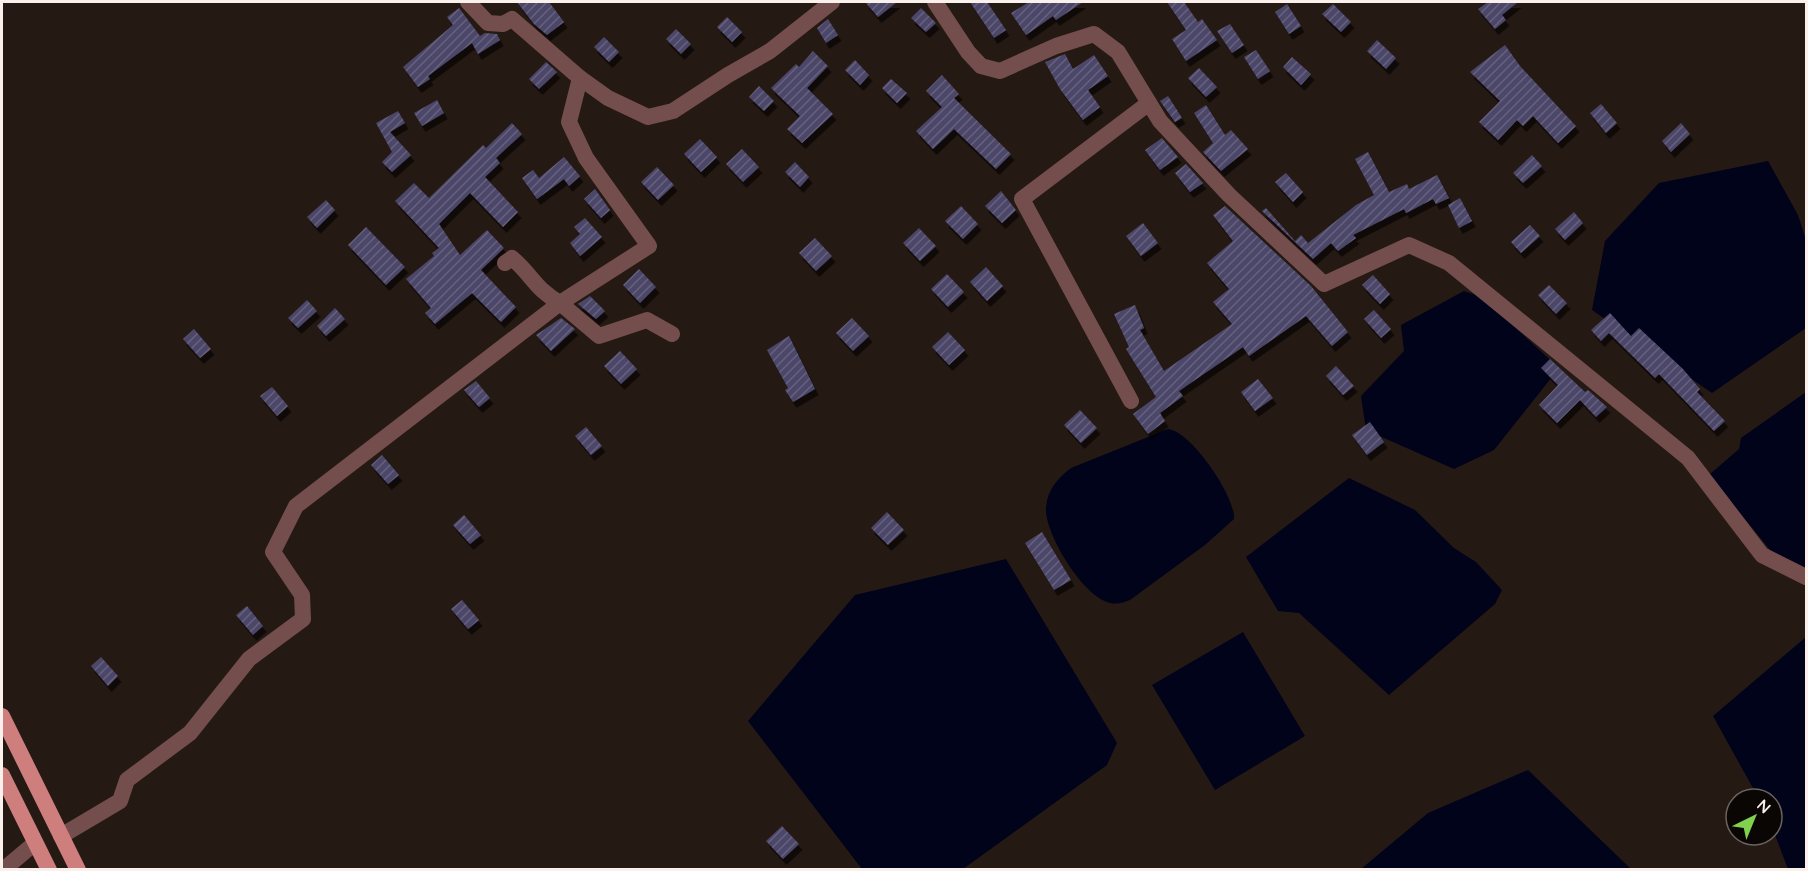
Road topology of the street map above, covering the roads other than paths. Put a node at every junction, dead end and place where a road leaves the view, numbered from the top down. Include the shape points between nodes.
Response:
1 (468, 2) edge
2 (832, 2) edge
3 (935, 2) edge
4 (580, 78) junction
5 (1149, 103) junction
6 (505, 263) dead end
7 (560, 303) junction
8 (672, 334) dead end
9 (1131, 401) dead end
10 (1806, 577) edge
11 (2, 716) edge
12 (2, 775) edge
13 (61, 836) junction
14 (35, 843) junction
15 (3, 870) edge
16 (49, 870) edge
17 (78, 870) edge

1 - 4 street via 488,23 503,24 512,19
2 - 4 street via 770,51 673,111 648,117 608,98
3 - 5 street via 974,59 981,66 1000,71 1094,34 1118,52
4 - 7 street via 569,122 586,158 649,246
5 - 9 street via 1022,199
5 - 10 street via 1160,121 1229,195 1324,284 1409,245 1449,263 1688,458 1762,555
6 - 7 street via 512,258 543,294
7 - 8 street via 598,336 647,320
7 - 13 street via 296,506 273,552 302,595 303,619 249,659 190,733 127,780 120,801
11 - 13 main road
12 - 14 main road
13 - 17 main road
14 - 15 street
14 - 16 main road

